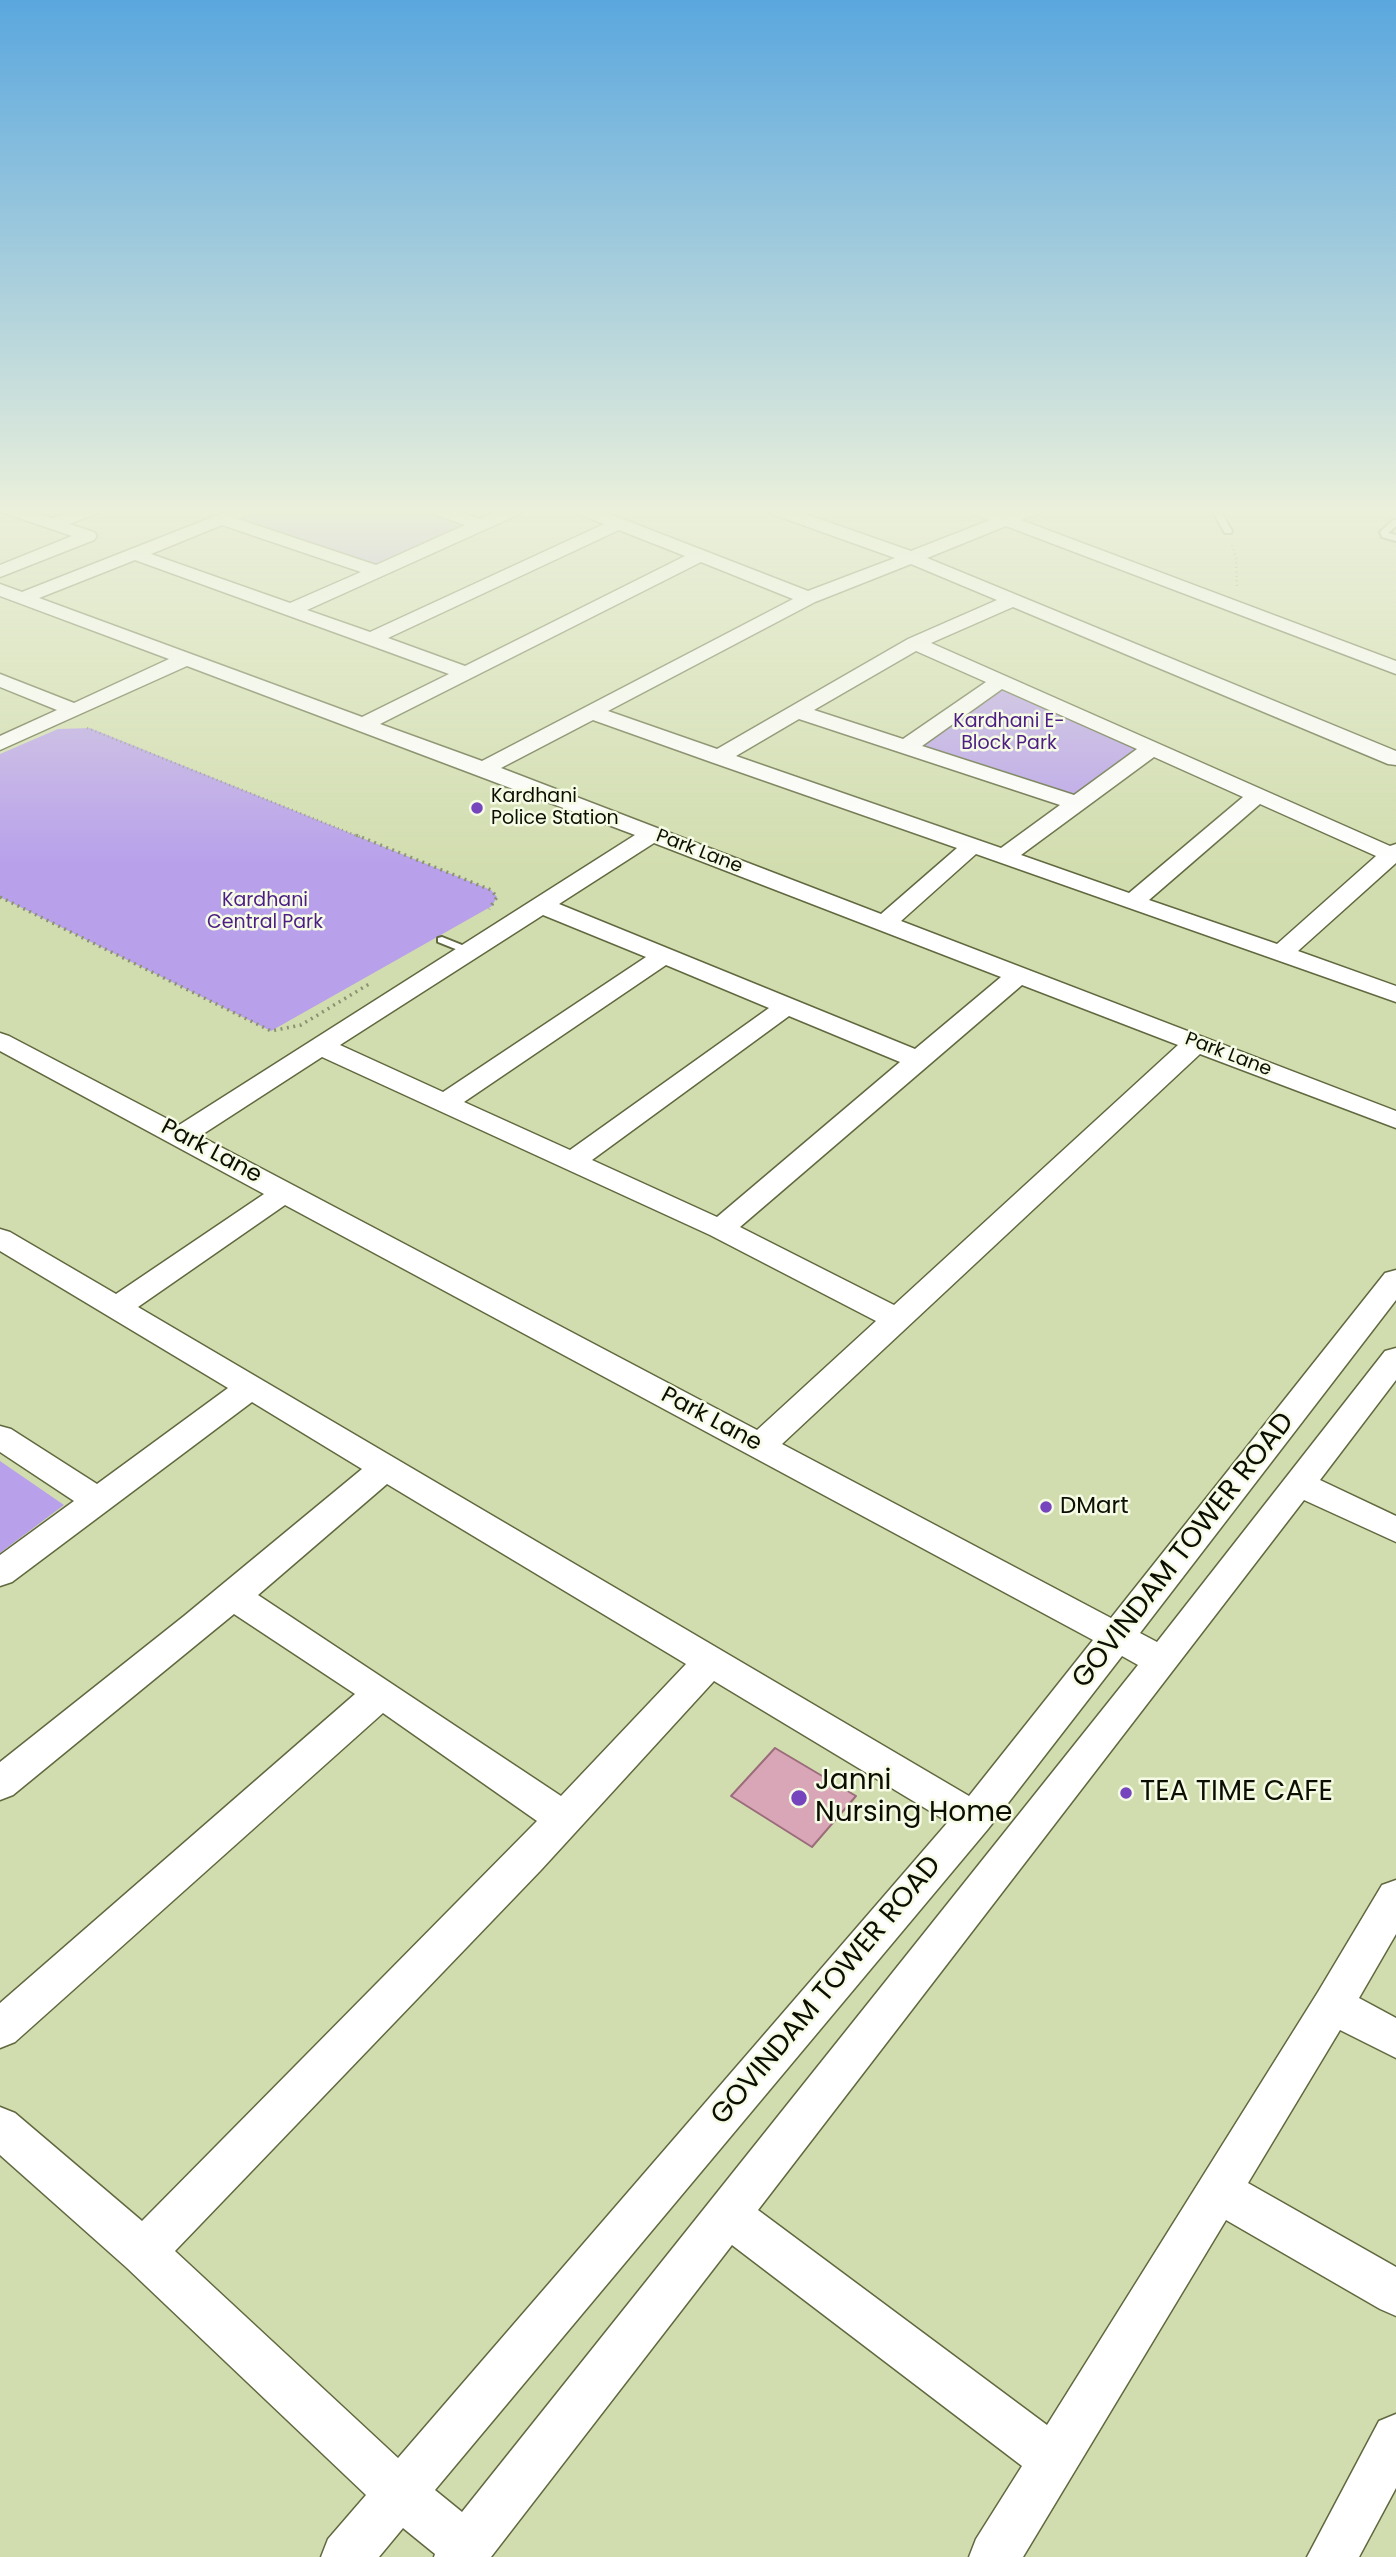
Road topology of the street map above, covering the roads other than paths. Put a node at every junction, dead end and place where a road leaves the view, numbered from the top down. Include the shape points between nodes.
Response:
1 (104, 628) edge
2 (341, 628) edge
3 (394, 628) edge
4 (555, 628) edge
5 (750, 628) edge
6 (948, 628) edge
7 (1081, 628) edge
8 (1293, 628) edge
9 (371, 639) junction
10 (915, 643) junction
11 (186, 659) junction
12 (1396, 668) edge
13 (466, 673) junction
14 (0, 680) edge
15 (1001, 681) junction
16 (74, 710) junction
17 (591, 712) junction
18 (798, 712) junction
19 (362, 725) junction
20 (0, 744) edge
21 (905, 747) junction
22 (1152, 748) junction
23 (719, 757) junction
24 (1396, 759) edge
25 (483, 769) junction
26 (1258, 795) junction
27 (1077, 803) junction
28 (652, 834) junction
29 (972, 846) junction
30 (1394, 853) edge
31 (1003, 857) junction
32 (1132, 902) junction
33 (540, 905) junction
34 (885, 923) junction
35 (442, 940) road end
36 (468, 951) junction
37 (1280, 954) junction
38 (662, 957) junction
39 (1018, 975) junction
40 (1396, 995) edge
41 (786, 1007) junction
42 (0, 1041) edge
43 (1196, 1043) junction
44 (320, 1046) junction
45 (918, 1060) junction
46 (444, 1103) junction
47 (1396, 1120) edge
48 (181, 1136) junction
49 (572, 1161) junction
50 (285, 1192) junction
51 (720, 1229) junction
52 (0, 1238) edge
53 (1396, 1280) edge
54 (117, 1307) junction
55 (897, 1319) junction
56 (1396, 1358) edge
57 (251, 1387) junction
58 (0, 1437) edge
59 (760, 1446) junction
60 (386, 1467) junction
61 (1300, 1484) junction
62 (97, 1500) junction
63 (1396, 1530) edge
64 (0, 1573) edge
65 (233, 1596) junction
66 (1116, 1637) junction
67 (711, 1661) junction
68 (1162, 1661) junction
69 (382, 1693) junction
70 (0, 1784) edge
71 (974, 1818) junction
72 (564, 1819) junction
73 (1396, 1897) edge
74 (1333, 2005) junction
75 (0, 2029) edge
76 (1396, 2039) edge
77 (0, 2127) edge
78 (1219, 2191) junction
79 (727, 2214) junction
80 (144, 2252) junction
81 (1396, 2293) edge
82 (1396, 2438) edge
83 (1054, 2460) junction
84 (399, 2492) junction
85 (463, 2553) edge
86 (346, 2557) edge
87 (994, 2557) edge
88 (1332, 2557) edge

1 - 11 street, Park Lane
2 - 9 street
3 - 9 street
4 - 13 street
5 - 17 street
6 - 10 street
7 - 24 street
8 - 12 street
9 - 13 street
10 - 15 street
10 - 18 street
11 - 16 street
11 - 19 street, Park Lane
13 - 19 street
14 - 16 street
15 - 21 street
15 - 22 street
16 - 20 street
17 - 23 street
17 - 25 street
18 - 21 street
18 - 23 street
19 - 25 street, Park Lane
21 - 27 street
22 - 26 street
22 - 27 street
23 - 29 street
25 - 28 street, Park Lane
26 - 30 street
26 - 32 street
27 - 31 street
28 - 33 street
28 - 34 street, Park Lane
29 - 31 street
29 - 34 street
30 - 37 street
31 - 32 street
32 - 37 street
33 - 36 street
33 - 38 street
34 - 39 street, Park Lane
35 - 36 lane
36 - 44 street
37 - 40 street
38 - 41 street
38 - 46 street
39 - 43 street, Park Lane
39 - 45 street
41 - 45 street
41 - 49 street
42 - 48 street, Park Lane
43 - 47 street, Park Lane
43 - 55 street
44 - 46 street
44 - 48 street
45 - 51 street
46 - 49 street
48 - 50 street, Park Lane
49 - 51 street
50 - 54 street
50 - 59 street, Park Lane
51 - 55 street
52 - 54 street
53 - 66 street, GOVINDAM TOWER ROAD
54 - 57 street
55 - 59 street
56 - 61 street, GOVINDAM TOWER ROAD
57 - 60 street
57 - 62 street
58 - 62 street
59 - 66 street, Park Lane
60 - 65 street
60 - 67 street
61 - 63 street
61 - 68 street, GOVINDAM TOWER ROAD
62 - 64 street
65 - 69 street
65 - 70 street
66 - 68 street, Park Lane
66 - 71 street, GOVINDAM TOWER ROAD
67 - 71 street
67 - 72 street
68 - 79 street, GOVINDAM TOWER ROAD
69 - 72 street
69 - 75 street
71 - 84 street, GOVINDAM TOWER ROAD
72 - 80 street
73 - 74 street
74 - 76 street
74 - 78 street
77 - 80 street
78 - 81 street
78 - 83 street
79 - 83 street
79 - 85 street, GOVINDAM TOWER ROAD
80 - 84 street
82 - 88 street
83 - 87 street
84 - 85 street
84 - 86 street, GOVINDAM TOWER ROAD

